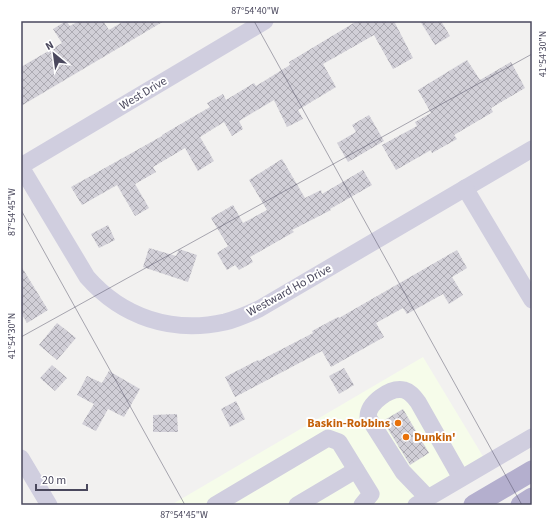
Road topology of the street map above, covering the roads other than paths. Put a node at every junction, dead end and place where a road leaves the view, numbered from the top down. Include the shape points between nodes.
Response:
1 (265, 21) edge
2 (532, 149) edge
3 (21, 166) edge
4 (465, 188) junction
5 (532, 300) edge
6 (532, 437) edge
7 (21, 458) edge
8 (356, 470) junction
9 (532, 471) edge
10 (461, 478) junction
11 (532, 498) edge
12 (370, 501) edge
13 (422, 501) edge
14 (49, 505) edge
15 (215, 505) edge
16 (297, 505) edge
17 (474, 505) edge
18 (521, 505) edge

1 - 3 street, West Drive
2 - 4 street, Westward Ho Drive
3 - 4 street, Westward Ho Drive via 87,277 98,289 122,307 138,315 181,326 226,322 259,309
4 - 5 street
6 - 10 street
7 - 14 street
8 - 12 street
8 - 15 street via 339,442 328,438
8 - 16 street
9 - 17 main road
10 - 13 street
10 - 13 street via 413,395 402,390 391,392 370,407 368,417
11 - 18 main road

